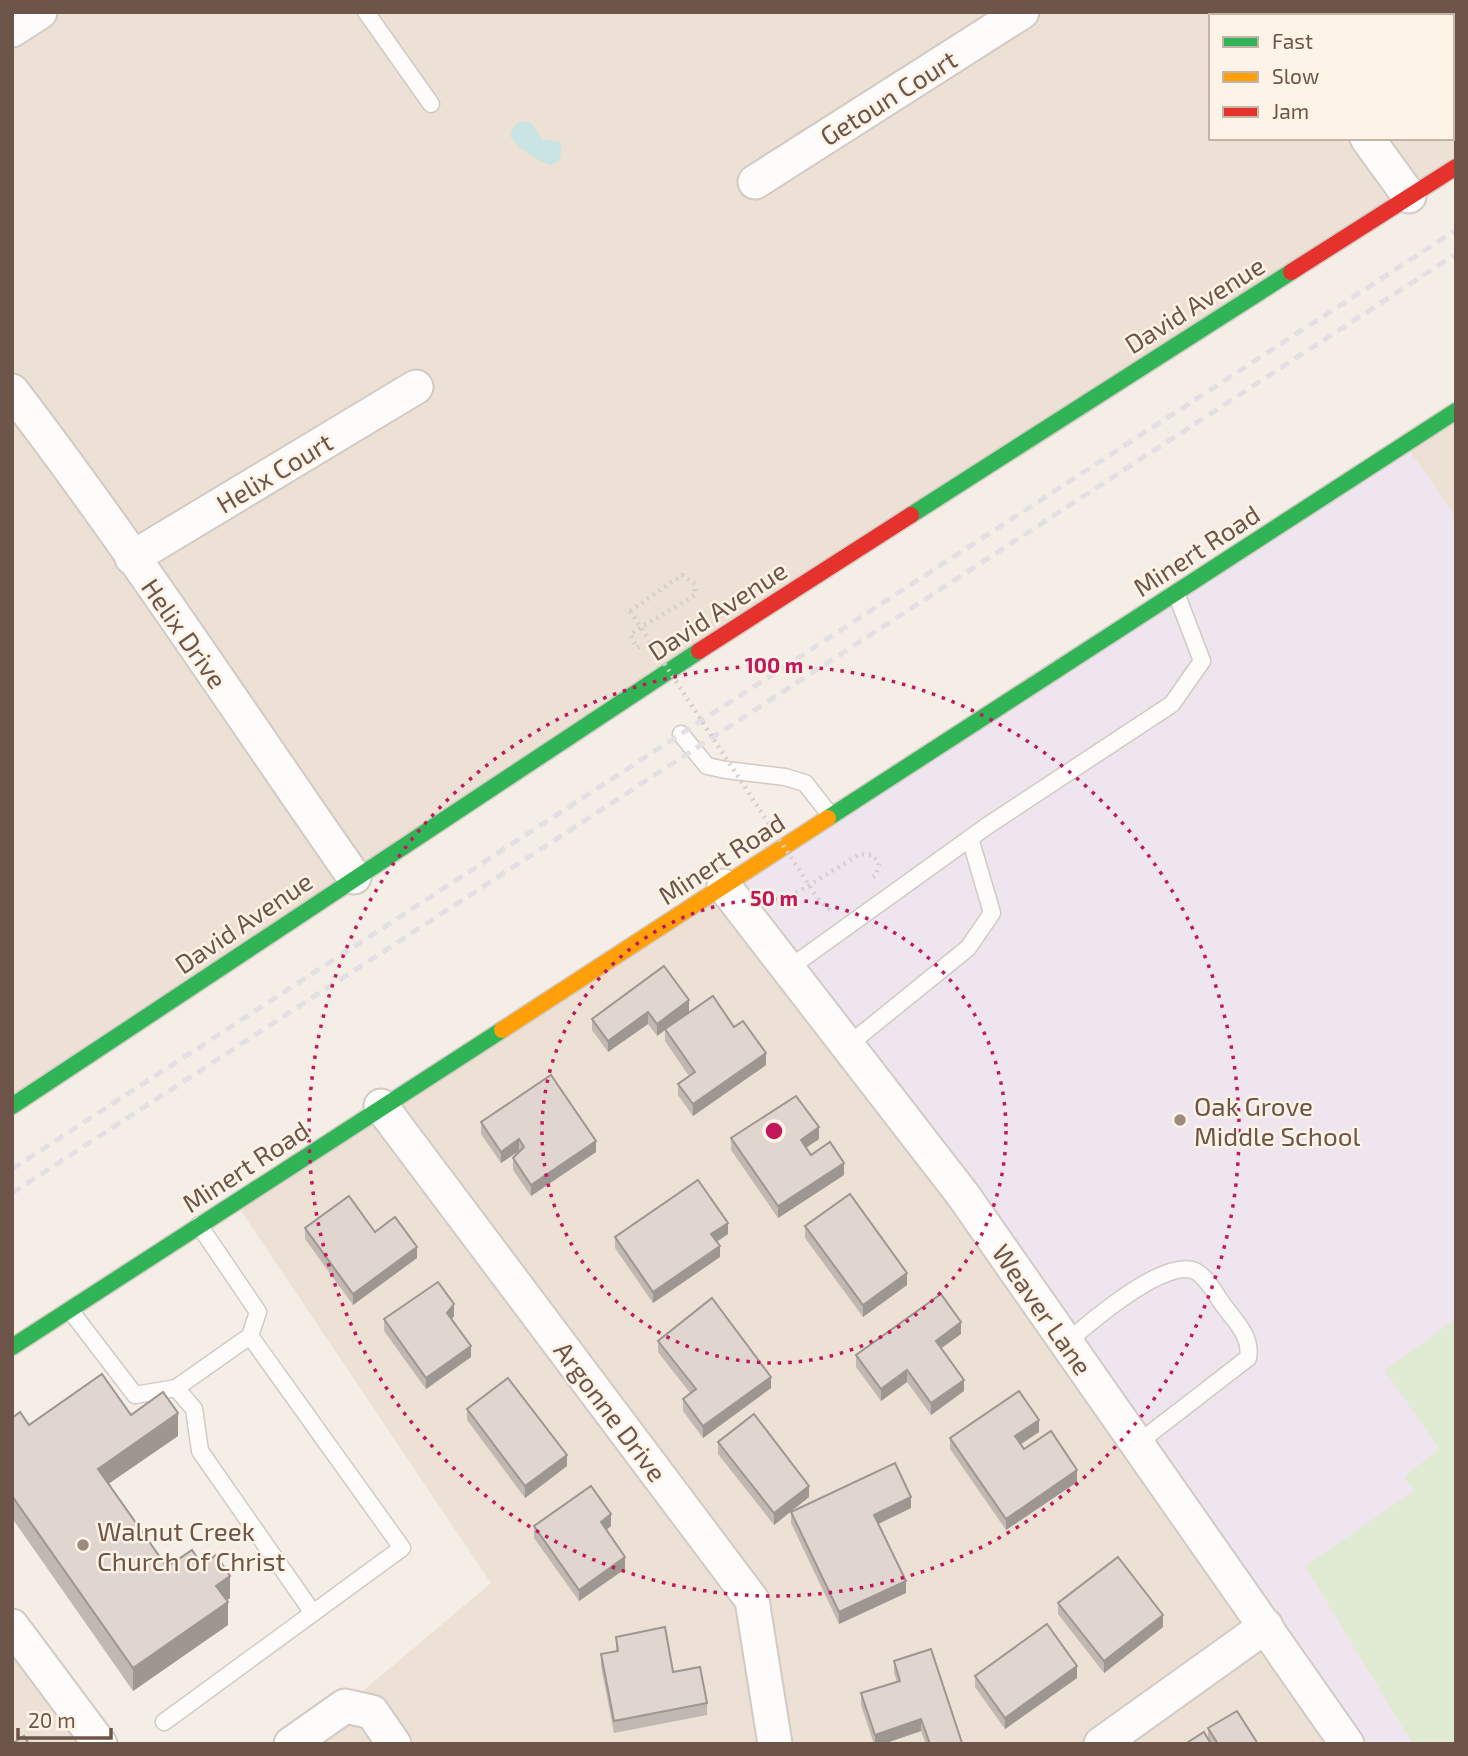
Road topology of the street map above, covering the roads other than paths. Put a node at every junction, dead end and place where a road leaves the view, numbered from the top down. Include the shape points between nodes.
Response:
1 (40, 12) edge
2 (366, 12) edge
3 (1022, 12) edge
4 (12, 30) edge
5 (432, 104) dead end
6 (1368, 140) edge
7 (1456, 167) edge
8 (755, 182) dead end
9 (1409, 196) junction
10 (416, 387) dead end
11 (12, 391) edge
12 (1456, 411) edge
13 (132, 558) junction
14 (1176, 592) junction
15 (681, 734) dead end
16 (831, 816) junction
17 (970, 838) junction
18 (354, 877) junction
19 (724, 886) junction
20 (788, 969) junction
21 (847, 1045) junction
22 (12, 1106) edge
23 (381, 1106) junction
24 (199, 1225) junction
25 (70, 1310) junction
26 (250, 1336) junction
27 (1067, 1342) junction
28 (12, 1347) edge
29 (176, 1388) junction
30 (1138, 1443) junction
31 (313, 1613) junction
32 (12, 1626) edge
33 (1266, 1626) junction
34 (164, 1721) dead end
35 (100, 1744) edge
36 (291, 1744) edge
37 (394, 1744) edge
38 (775, 1744) edge
39 (1101, 1744) edge
40 (1347, 1744) edge

1 - 4 street
2 - 5 lane
3 - 8 street, Getoun Court
6 - 9 street
7 - 9 street, David Avenue
9 - 18 street, David Avenue
10 - 13 street, Helix Court
11 - 13 street, Helix Drive via 90,493
12 - 14 street, Minert Road
13 - 18 street, Helix Drive
14 - 16 street, Minert Road
14 - 17 lane via 1202,661 1172,704
15 - 16 lane via 707,766 805,783
16 - 19 street, Minert Road
17 - 20 lane
17 - 21 lane via 992,914 968,948
18 - 22 street, David Avenue
19 - 20 street, Weaver Lane
19 - 23 street, Minert Road
20 - 21 street, Weaver Lane
21 - 27 street, Weaver Lane via 963,1195
23 - 24 street, Minert Road
23 - 38 street, Argonne Drive via 752,1600
24 - 25 street, Minert Road
24 - 26 lane via 258,1312
25 - 28 street, Minert Road
25 - 29 lane via 135,1395
26 - 29 lane
26 - 31 lane via 402,1548
27 - 30 street, Weaver Lane
27 - 30 lane via 1140,1286 1184,1270 1196,1271 1206,1281 1246,1335 1248,1358
29 - 31 lane via 194,1409 200,1451
30 - 33 street, Weaver Lane
31 - 34 lane
32 - 35 street
33 - 39 street
33 - 40 street, Weaver Lane
36 - 37 street via 345,1706 372,1712

